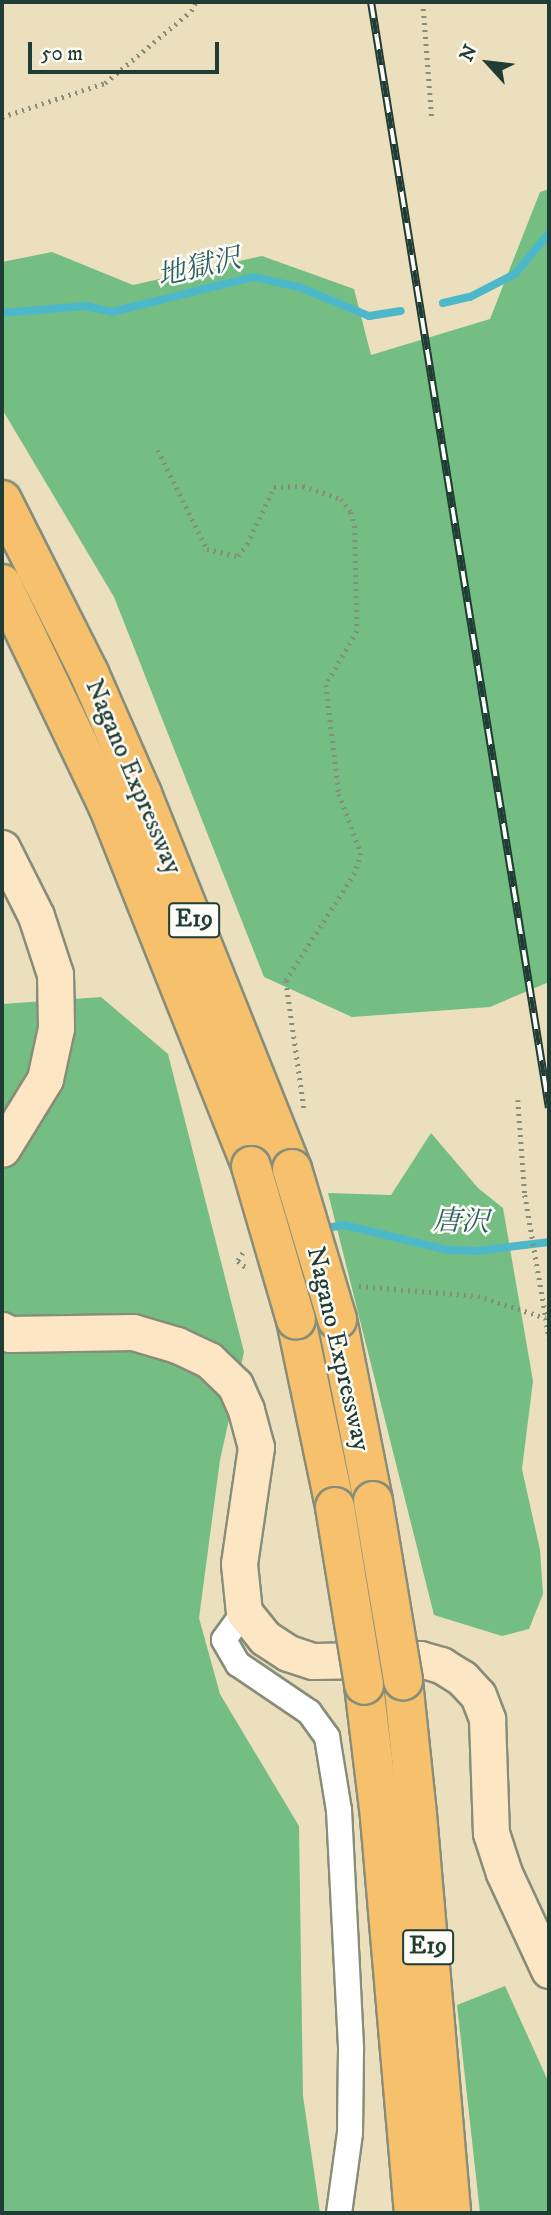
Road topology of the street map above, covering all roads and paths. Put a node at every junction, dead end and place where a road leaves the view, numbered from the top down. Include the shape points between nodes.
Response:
1 (196, 2) edge
2 (423, 2) edge
3 (2, 117) edge
4 (432, 118) dead end
5 (158, 450) dead end
6 (2, 500) edge
7 (2, 584) edge
8 (2, 848) edge
9 (517, 1100) dead end
10 (304, 1110) dead end
11 (2, 1149) edge
12 (245, 1250) dead end
13 (254, 1273) dead end
14 (355, 1286) dead end
15 (546, 1318) junction
16 (2, 1330) edge
17 (549, 1339) edge
18 (244, 1612) junction
19 (549, 1970) edge
20 (339, 2213) edge
21 (414, 2213) edge
22 (451, 2213) edge

1 - 3 path via 105,83
2 - 4 path
5 - 10 path via 207,549 238,556 275,487 303,486 341,499 355,526 357,631 326,685 339,794 361,853 355,873 286,981
6 - 22 highway, Nagano Expressway / E19, bridge via 89,673 186,899 292,1169 337,1319 403,1681
7 - 21 highway, Nagano Expressway / E19, bridge via 129,857 251,1166 296,1320 335,1507 364,1685
8 - 11 main road via 36,916 55,974 56,1028 45,1079
9 - 15 path
12 - 13 path via 238,1261
14 - 15 path via 478,1296
15 - 17 path
16 - 18 main road via 10,1334 133,1332 209,1360 234,1385 256,1447 239,1564
18 - 19 main road via 265,1638 288,1653 313,1661 420,1659 462,1678 478,1695 487,1719 491,1833 504,1873
18 - 20 street via 224,1640 238,1664 309,1712 327,1737 339,1810 351,2050 350,2133

